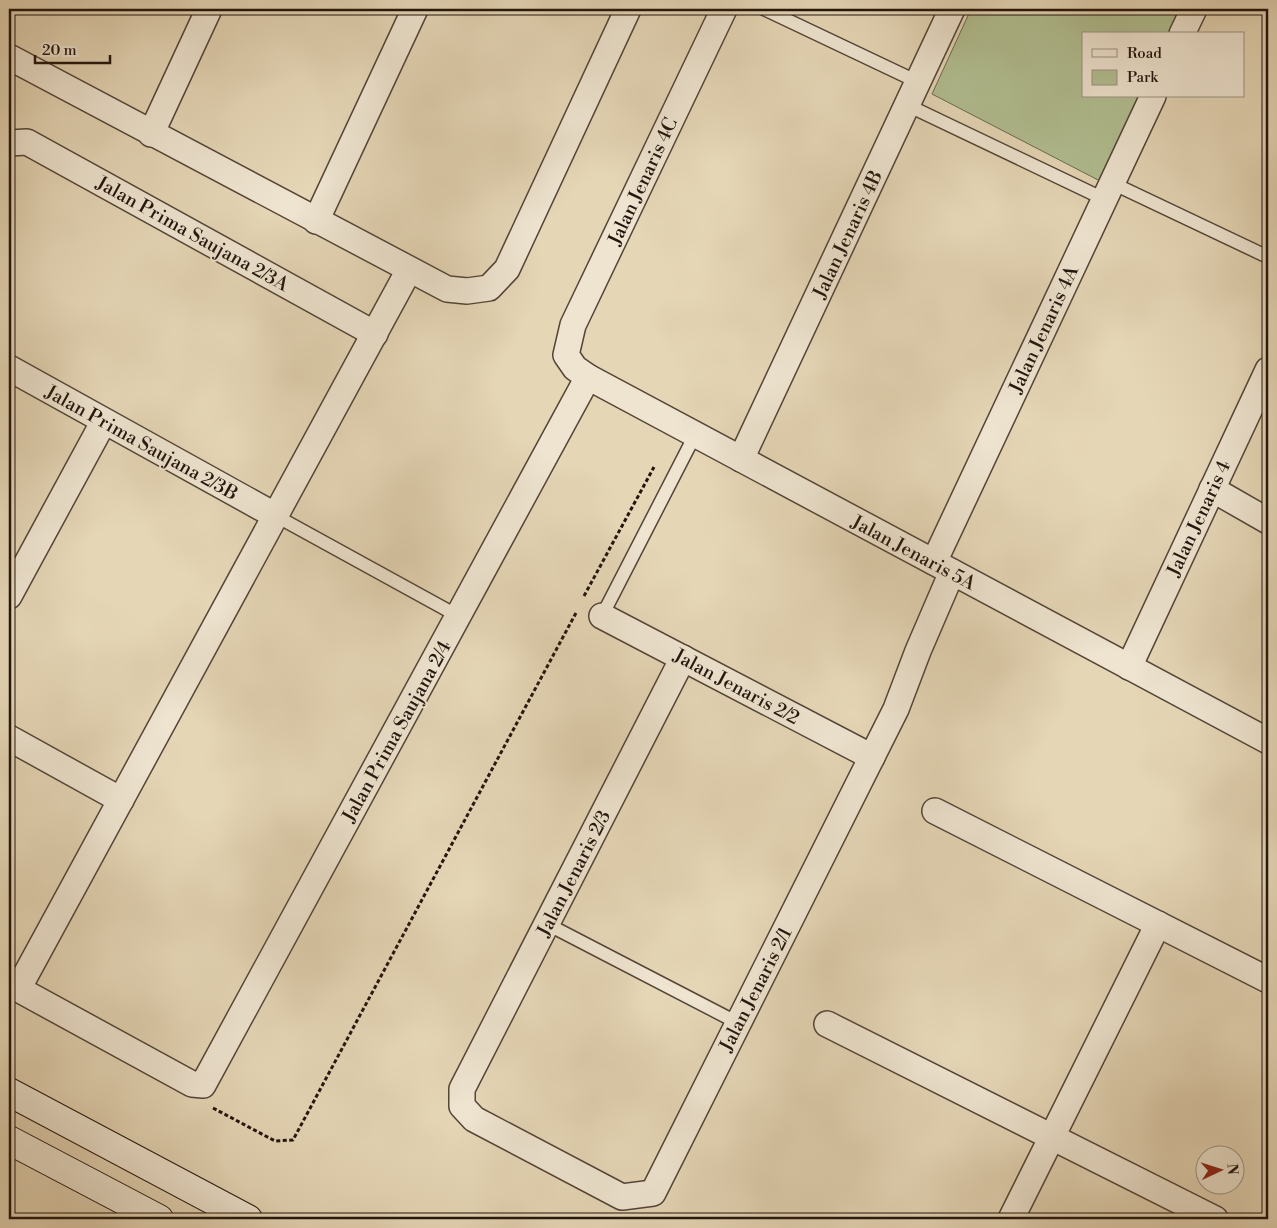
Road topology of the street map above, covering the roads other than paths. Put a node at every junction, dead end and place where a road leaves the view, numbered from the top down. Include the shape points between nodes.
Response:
1 (210, 9) edge
2 (415, 9) edge
3 (628, 9) edge
4 (724, 9) edge
5 (764, 9) edge
6 (952, 9) edge
7 (1194, 9) edge
8 (1183, 32) edge
9 (9, 57) edge
10 (918, 82) junction
11 (1152, 98) edge
12 (907, 105) junction
13 (151, 134) junction
14 (9, 143) edge
15 (1108, 191) junction
16 (316, 221) junction
17 (1268, 257) edge
18 (409, 270) junction
19 (375, 334) junction
20 (566, 355) joint
21 (9, 368) edge
22 (1268, 370) edge
23 (588, 377) junction
24 (104, 421) junction
25 (695, 435) junction
26 (741, 459) junction
27 (1212, 489) junction
28 (276, 516) junction
29 (1268, 520) edge
30 (943, 567) junction
31 (9, 596) edge
32 (458, 616) junction
33 (602, 616) joint
34 (683, 658) junction
35 (1129, 667) junction
36 (9, 738) edge
37 (1268, 741) edge
38 (872, 757) junction
39 (121, 800) junction
40 (935, 811) dead end
41 (547, 924) junction
42 (1158, 924) junction
43 (1268, 980) edge
44 (13, 987) edge
45 (738, 1023) junction
46 (828, 1024) dead end
47 (462, 1088) joint
48 (9, 1092) edge
49 (1052, 1137) junction
50 (9, 1140) edge
51 (159, 1219) edge
52 (248, 1219) edge
53 (1011, 1219) edge
54 (1215, 1219) edge

1 - 13 street
2 - 16 street
3 - 18 street via 507,269 489,288 467,291 447,290
4 - 20 street, Jalan Jenaris 4C via 574,325
5 - 10 lane
6 - 10 street, Jalan Jenaris 4B
7 - 8 street
9 - 13 street
10 - 12 street, Jalan Jenaris 4B
11 - 15 street, Jalan Jenaris 4A
12 - 15 lane
12 - 26 street, Jalan Jenaris 4B
13 - 16 street
14 - 19 street, Jalan Prima Saujana 2/3A via 27,142
15 - 17 lane
15 - 30 street, Jalan Jenaris 4A
16 - 18 street
18 - 19 street
19 - 28 street
20 - 23 street, Jalan Jenaris 5A via 575,368
21 - 24 street, Jalan Prima Saujana 2/3B
22 - 27 street, Jalan Jenaris 4
23 - 25 street, Jalan Jenaris 5A
23 - 32 street, Jalan Prima Saujana 2/4
24 - 28 street, Jalan Prima Saujana 2/3B
24 - 31 street
25 - 26 street, Jalan Jenaris 5A
25 - 33 lane
26 - 30 street, Jalan Jenaris 5A
27 - 29 street
27 - 35 street, Jalan Jenaris 4
28 - 32 lane
28 - 39 street
30 - 35 street, Jalan Jenaris 5A
30 - 38 street, Jalan Jenaris 2/1 via 918,651 896,709
32 - 44 street, Jalan Prima Saujana 2/4 via 203,1085 192,1084
33 - 34 street, Jalan Jenaris 2/2
34 - 38 street, Jalan Jenaris 2/2
34 - 41 street, Jalan Jenaris 2/3
35 - 37 street, Jalan Jenaris 5A
36 - 39 street
38 - 45 street, Jalan Jenaris 2/1
39 - 44 street
40 - 42 street
41 - 45 lane
41 - 47 street, Jalan Jenaris 2/3
42 - 43 street
42 - 49 street
45 - 47 street, Jalan Jenaris 2/1 via 653,1193 622,1197 474,1118 462,1106
46 - 49 street
48 - 52 street
49 - 53 street
49 - 54 street
50 - 51 street

